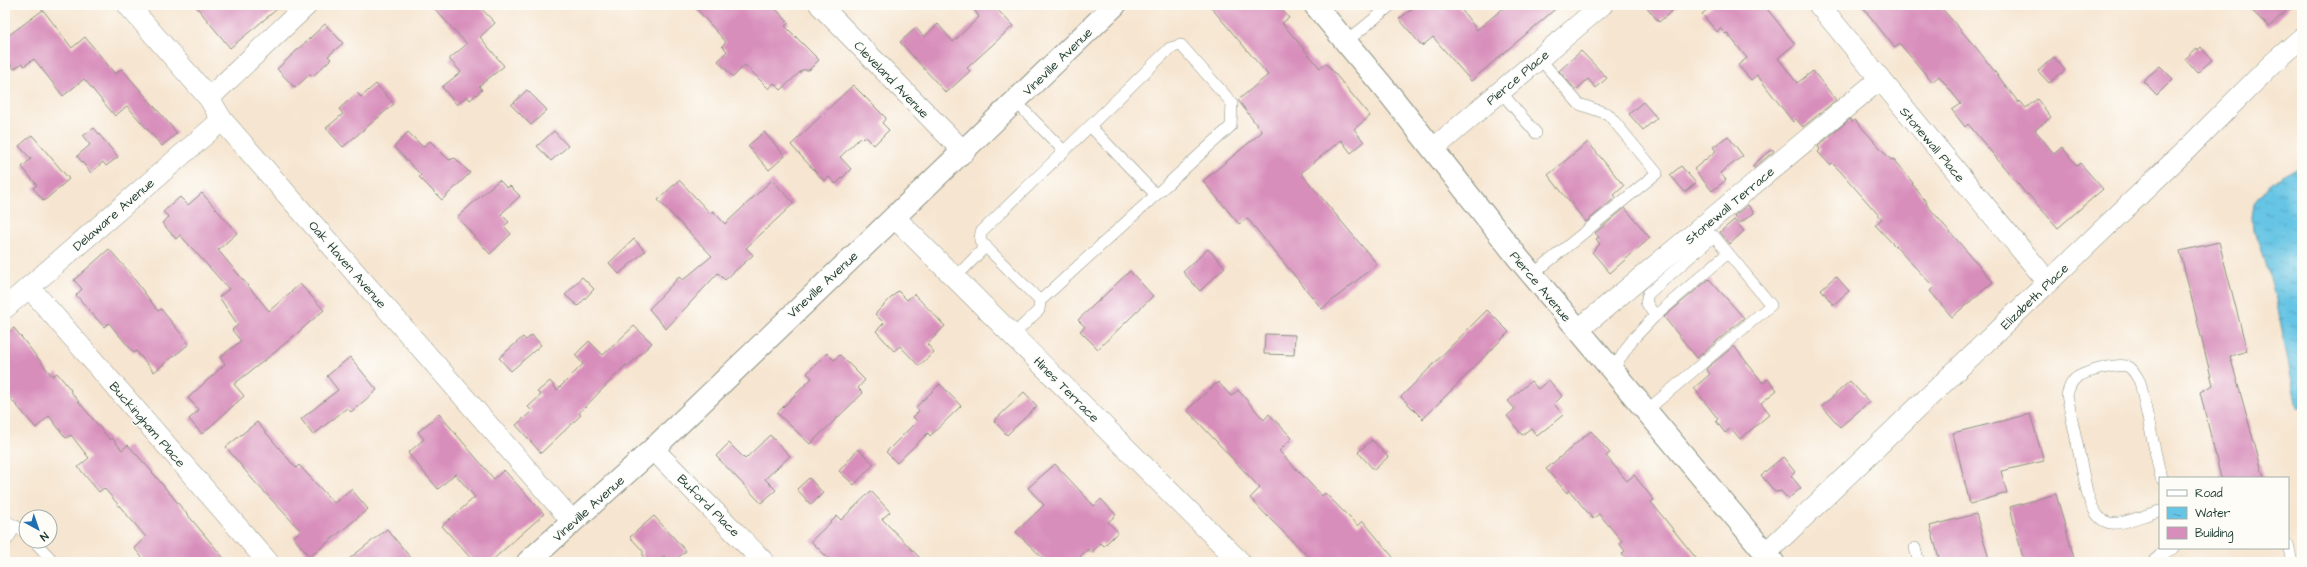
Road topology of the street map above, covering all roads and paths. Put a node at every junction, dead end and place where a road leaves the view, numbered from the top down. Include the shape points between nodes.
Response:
1 (128, 5) edge
2 (307, 5) edge
3 (820, 5) edge
4 (1115, 5) edge
5 (1315, 5) edge
6 (1390, 5) edge
7 (1602, 5) edge
8 (1819, 5) edge
9 (2302, 38) edge
10 (1346, 42) junction
11 (1539, 58) junction
12 (1880, 79) junction
13 (1500, 92) junction
14 (209, 98) junction
15 (1016, 102) junction
16 (222, 120) junction
17 (1090, 126) junction
18 (1536, 133) dead end
19 (1432, 149) junction
20 (1064, 151) junction
21 (964, 152) junction
22 (1156, 195) junction
23 (894, 217) junction
24 (986, 246) junction
25 (1728, 253) junction
26 (1532, 275) junction
27 (955, 278) junction
28 (2048, 282) junction
29 (29, 287) junction
30 (1040, 302) junction
31 (5, 308) edge
32 (1655, 316) junction
33 (1578, 330) junction
34 (1013, 335) junction
35 (1612, 371) junction
36 (1646, 411) junction
37 (653, 449) junction
38 (2161, 477) edge
39 (2159, 512) edge
40 (5, 520) edge
41 (572, 521) junction
42 (16, 526) joint
43 (5, 543) edge
44 (1915, 548) dead end
45 (42, 549) edge
46 (2172, 549) edge
47 (2289, 549) edge
48 (1769, 558) edge
49 (54, 562) edge
50 (268, 562) edge
51 (528, 562) edge
52 (764, 562) edge
53 (1240, 562) edge
54 (1919, 562) edge
55 (2154, 562) edge
56 (2292, 562) edge

1 - 14 street, Oak Haven Avenue
2 - 14 street
3 - 21 street, Cleveland Avenue
4 - 15 main road, Vineville Avenue
5 - 10 main road, Pierce Avenue
6 - 10 lane
7 - 11 street, Pierce Place
8 - 12 street, Stonewall Place
9 - 28 street, Elizabeth Place via 2272,64
10 - 19 main road, Pierce Avenue
11 - 13 street, Pierce Place
11 - 26 lane via 1579,104 1608,114 1657,173
12 - 28 street, Stonewall Place
12 - 33 street, Stonewall Terrace
13 - 18 lane
13 - 19 street, Pierce Place
14 - 16 street, Oak Haven Avenue
15 - 20 lane
15 - 21 main road, Vineville Avenue
16 - 29 street, Delaware Avenue
16 - 41 street, Oak Haven Avenue
17 - 20 lane
17 - 22 lane
17 - 22 lane via 1170,48 1181,45 1232,103 1232,126
19 - 26 main road, Pierce Avenue
20 - 24 lane via 981,232 980,241
21 - 23 main road, Vineville Avenue
22 - 30 lane
23 - 27 street, Hines Terrace
23 - 37 main road, Vineville Avenue
24 - 27 lane
24 - 30 lane
25 - 32 lane
25 - 32 lane via 1714,236 1648,294 1646,302
25 - 36 lane via 1771,305
26 - 33 main road, Pierce Avenue
27 - 34 street, Hines Terrace
28 - 48 street, Elizabeth Place
29 - 31 street, Delaware Avenue
29 - 50 street, Buckingham Place
30 - 34 lane via 1039,310
32 - 35 lane via 1632,340
33 - 35 main road, Pierce Avenue
34 - 53 street, Hines Terrace
35 - 36 main road, Pierce Avenue
36 - 48 main road, Pierce Avenue
37 - 41 main road, Vineville Avenue
37 - 52 street, Buford Place
38 - 39 lane via 2140,382 2135,373 2128,367 2118,365 2085,373 2076,378 2069,386 2067,395 2087,492 2096,516 2106,523 2116,523
40 - 42 lane
41 - 51 main road, Vineville Avenue
42 - 43 lane
44 - 54 lane
45 - 49 lane
46 - 55 lane
47 - 56 lane

